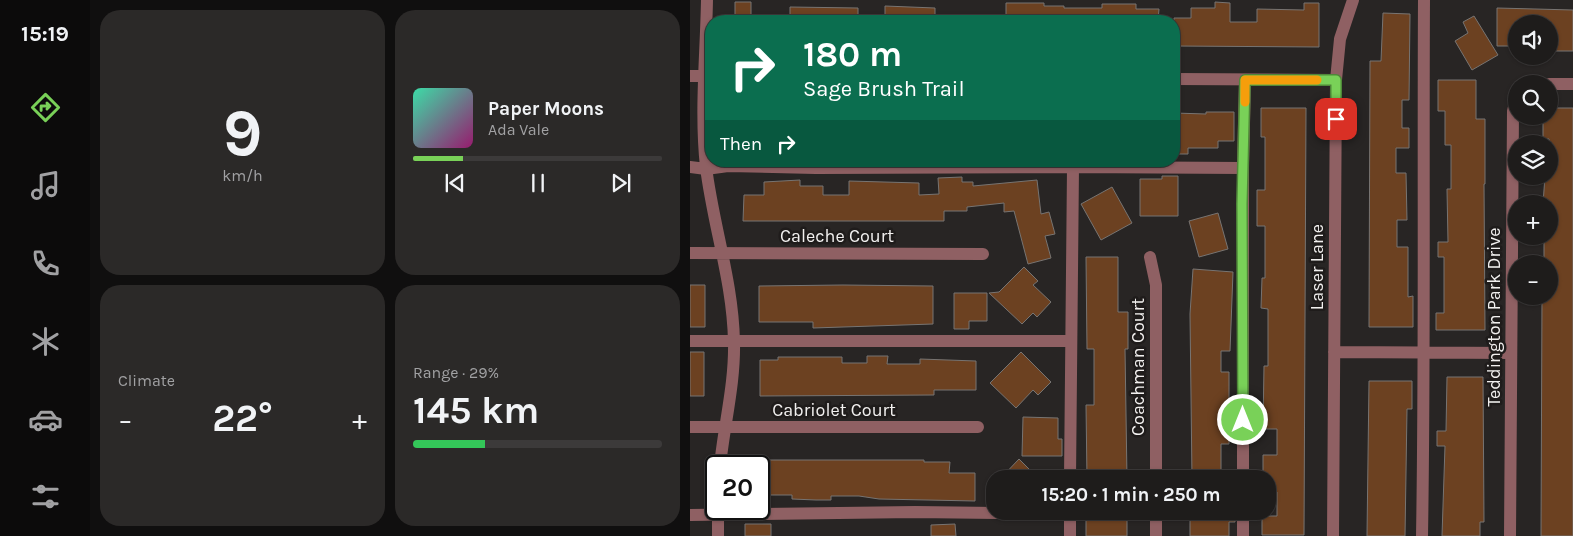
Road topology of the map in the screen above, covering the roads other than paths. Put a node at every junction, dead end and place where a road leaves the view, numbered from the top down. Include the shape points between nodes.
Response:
1 (707, 0) edge
2 (1353, 0) edge
3 (1424, 0) edge
4 (707, 15) edge
5 (690, 76) edge
6 (705, 76) edge
7 (1180, 79) edge
8 (1245, 80) junction
9 (1336, 80) junction
10 (1558, 84) edge
11 (1573, 84) edge
12 (705, 120) edge
13 (1513, 125) edge
14 (705, 152) edge
15 (690, 167) edge
16 (721, 167) edge
17 (772, 167) edge
18 (1073, 167) junction
19 (1243, 168) junction
20 (706, 169) junction
21 (690, 253) edge
22 (722, 253) junction
23 (984, 254) dead end
24 (1150, 257) dead end
25 (690, 341) edge
26 (734, 341) junction
27 (1072, 341) junction
28 (1334, 352) junction
29 (1425, 352) junction
30 (1511, 353) junction
31 (690, 427) edge
32 (726, 427) junction
33 (978, 427) dead end
34 (722, 455) edge
35 (1070, 470) edge
36 (1156, 470) edge
37 (1243, 470) edge
38 (986, 512) edge
39 (770, 513) edge
40 (705, 514) edge
41 (690, 515) edge
42 (718, 520) edge
43 (1070, 520) edge
44 (1156, 520) edge
45 (1243, 520) edge
46 (718, 536) edge
47 (1070, 536) edge
48 (1156, 536) edge
49 (1243, 536) edge
50 (1333, 536) edge
51 (1422, 536) edge
52 (1510, 536) edge

1 - 4 street
2 - 9 street, Laser Lane via 1340,39
3 - 29 street via 1422,273
5 - 6 street
7 - 8 street
8 - 9 street
8 - 19 street
9 - 28 street, Laser Lane
10 - 11 street
12 - 14 street
13 - 30 street, Teddington Park Drive
15 - 20 street
16 - 20 street
17 - 18 street
18 - 19 street
18 - 27 street
19 - 37 street
20 - 22 street
21 - 22 street, Caleche Court
22 - 23 street, Caleche Court
22 - 26 street via 732,305
24 - 36 street, Coachman Court via 1156,285
25 - 26 street
26 - 27 street
26 - 32 street via 734,373
27 - 35 street
28 - 29 street
28 - 50 street, Laser Lane
29 - 30 street
29 - 51 street
30 - 52 street, Teddington Park Drive
31 - 32 street, Cabriolet Court
32 - 33 street, Cabriolet Court
32 - 34 street
38 - 39 street
40 - 41 street
42 - 46 street
43 - 47 street
44 - 48 street
45 - 49 street

